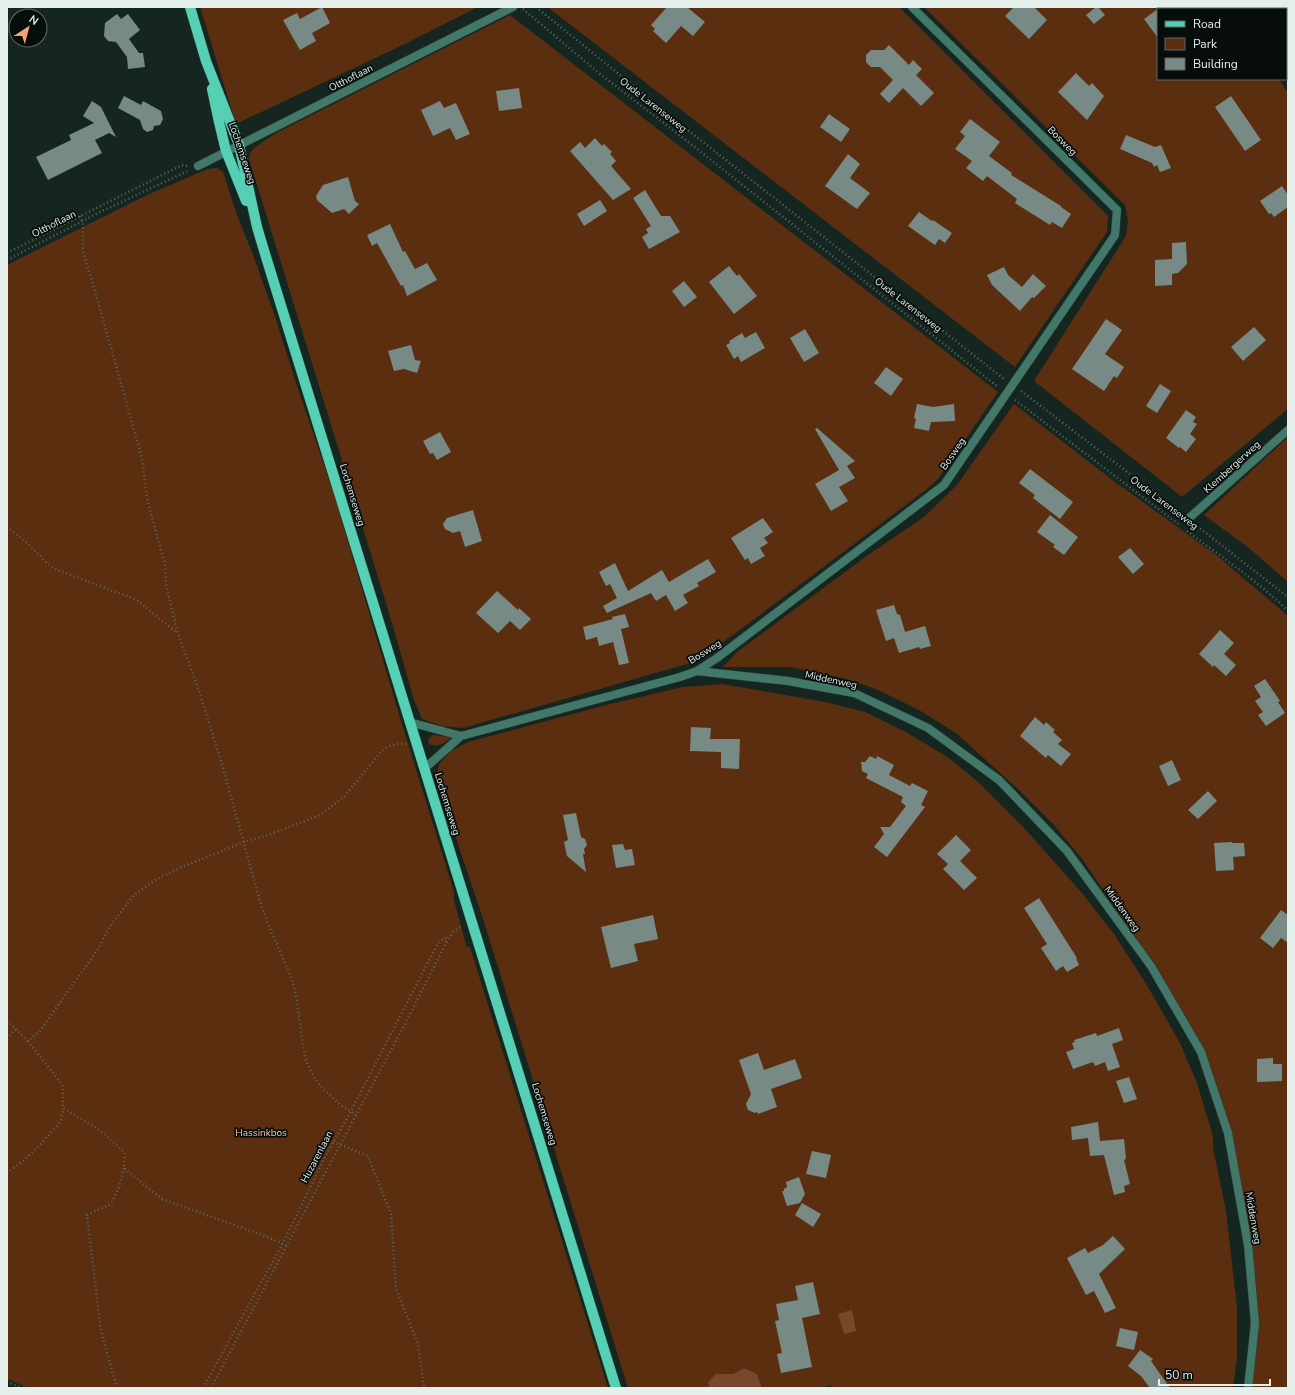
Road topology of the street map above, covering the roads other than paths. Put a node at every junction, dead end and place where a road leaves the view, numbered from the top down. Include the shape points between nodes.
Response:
1 (190, 7) edge
2 (513, 7) edge
3 (912, 7) edge
4 (206, 61) junction
5 (239, 145) junction
6 (226, 151) junction
7 (198, 166) road end
8 (257, 227) junction
9 (1288, 430) edge
10 (1188, 519) road end
11 (697, 671) junction
12 (409, 722) junction
13 (461, 736) junction
14 (424, 769) junction
15 (616, 1388) edge
16 (1248, 1388) edge

1 - 4 main road, Lochemseweg
2 - 5 street, Olthoflaan
3 - 11 street, Bosweg via 1117,210 1115,235 944,485
4 - 5 main road, Lochemseweg
4 - 6 main road, Lochemseweg
5 - 6 street, Olthoflaan
5 - 8 main road, Lochemseweg
6 - 7 street, Olthoflaan
6 - 8 main road, Lochemseweg
8 - 12 main road, Lochemseweg
9 - 10 street, Klembergerweg
11 - 13 street, Bosweg
11 - 16 street, Middenweg via 788,681 854,693 928,728 999,780 1068,851 1150,966 1201,1052 1228,1133 1248,1245 1255,1323
12 - 13 street
12 - 14 main road, Lochemseweg
13 - 14 street, Bosweg
14 - 15 main road, Lochemseweg

